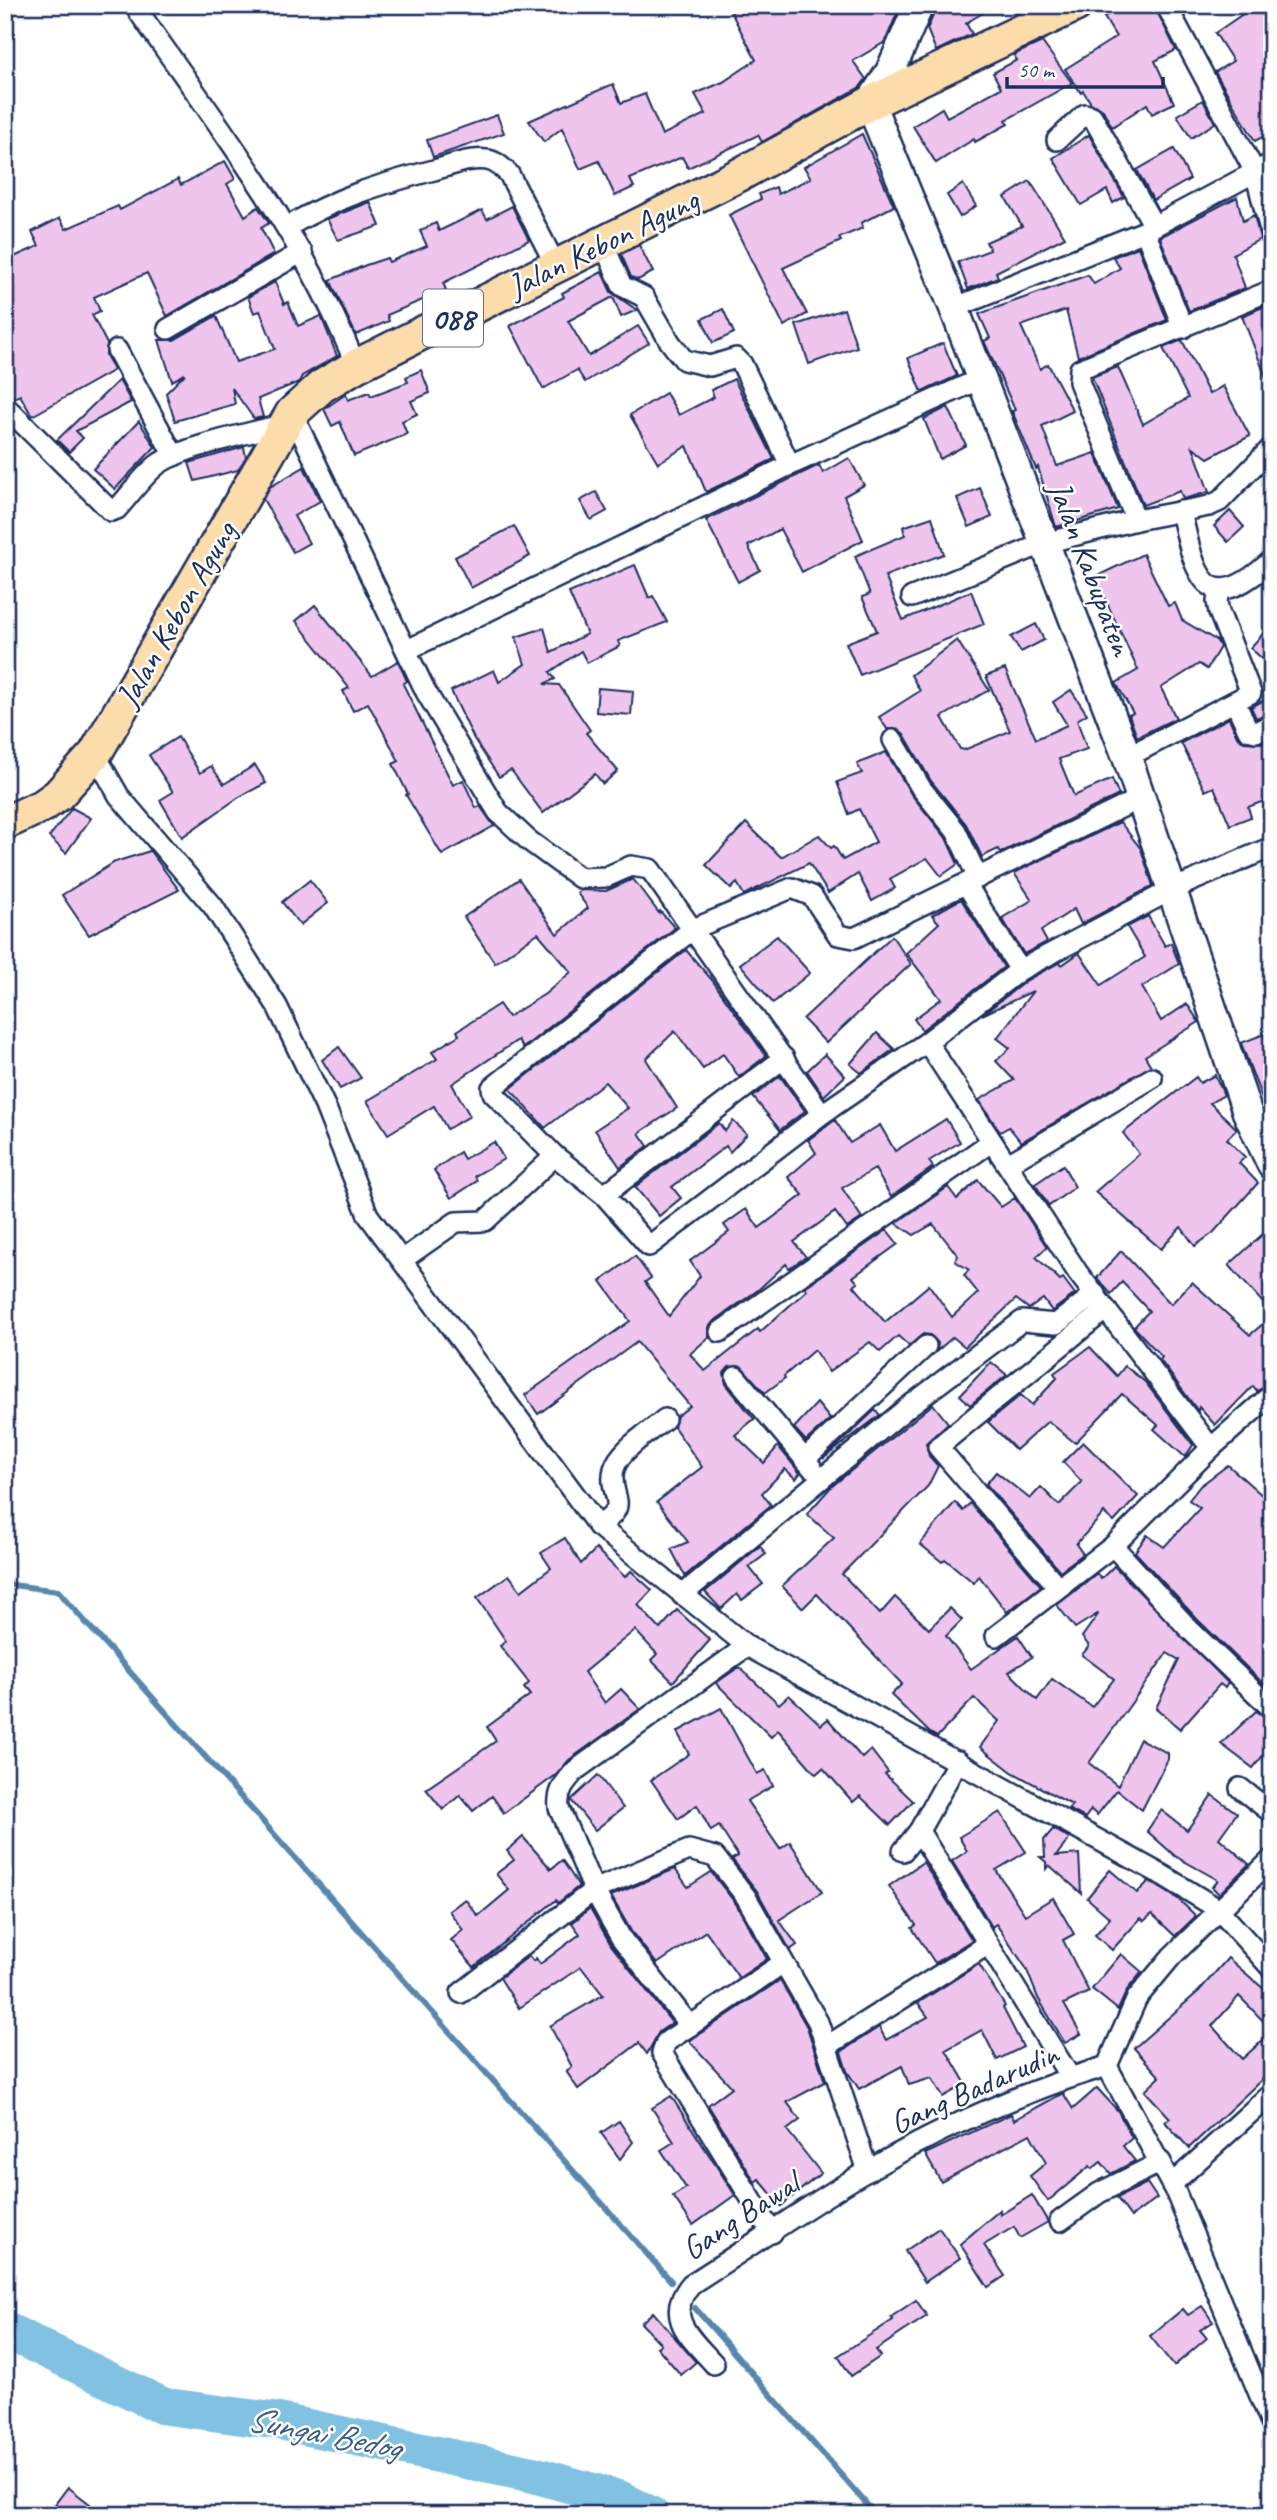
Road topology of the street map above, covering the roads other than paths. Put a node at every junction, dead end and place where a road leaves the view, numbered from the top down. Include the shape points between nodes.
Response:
1 (134, 5) edge
2 (919, 5) edge
3 (1076, 5) edge
4 (1167, 5) edge
5 (870, 103) junction
6 (1057, 140) dead end
7 (1263, 168) edge
8 (287, 226) junction
9 (1150, 228) junction
10 (1272, 238) edge
11 (603, 243) junction
12 (302, 252) junction
13 (556, 266) junction
14 (1272, 290) edge
15 (954, 308) junction
16 (1183, 328) junction
17 (168, 329) dead end
18 (117, 350) dead end
19 (356, 366) junction
20 (980, 379) junction
21 (5, 406) edge
22 (289, 419) junction
23 (1272, 447) edge
24 (174, 456) junction
25 (790, 465) junction
26 (1181, 511) junction
27 (1136, 520) junction
28 (1045, 542) junction
29 (1272, 560) edge
30 (1219, 589) junction
31 (912, 597) dead end
32 (407, 650) junction
33 (1235, 702) junction
34 (1272, 724) edge
35 (893, 740) dead end
36 (95, 754) junction
37 (1126, 758) junction
38 (1141, 798) junction
39 (5, 823) edge
40 (1272, 847) edge
41 (972, 881) junction
42 (1173, 889) junction
43 (693, 929) junction
44 (1020, 970) junction
45 (927, 1042) junction
46 (784, 1058) junction
47 (1152, 1078) dead end
48 (822, 1114) junction
49 (991, 1142) junction
50 (555, 1156) junction
51 (1008, 1164) junction
52 (1272, 1165) edge
53 (604, 1195) junction
54 (402, 1260) junction
55 (1100, 1301) junction
56 (720, 1332) dead end
57 (926, 1346) dead end
58 (736, 1377) dead end
59 (888, 1381) junction
60 (1272, 1394) edge
61 (908, 1407) junction
62 (665, 1419) dead end
63 (1211, 1448) junction
64 (804, 1458) junction
65 (822, 1480) junction
66 (598, 1526) junction
67 (1112, 1546) junction
68 (1058, 1587) junction
69 (682, 1595) junction
70 (996, 1636) dead end
71 (747, 1646) junction
72 (1272, 1709) edge
73 (958, 1761) junction
74 (1240, 1788) dead end
75 (1272, 1813) edge
76 (919, 1831) junction
77 (903, 1851) dead end
78 (1272, 1859) edge
79 (594, 1891) junction
80 (1218, 1909) junction
81 (987, 1945) junction
82 (783, 1963) junction
83 (1272, 1969) edge
84 (461, 1993) dead end
85 (690, 2026) junction
86 (827, 2046) junction
87 (1107, 2066) junction
88 (1070, 2077) junction
89 (1272, 2093) edge
90 (1161, 2162) junction
91 (868, 2171) junction
92 (1171, 2184) junction
93 (1060, 2221) dead end
94 (772, 2233) junction
95 (714, 2364) dead end
96 (1272, 2425) edge

1 - 8 street
2 - 5 main road via 890,72
3 - 5 main road, Jalan Kebon Agung / 088
4 - 7 street
5 - 11 main road, Jalan Kebon Agung / 088
5 - 15 main road, Jalan Kabupaten
6 - 9 street via 1085,114 1092,116
7 - 9 street
7 - 10 street
8 - 12 street
8 - 13 street via 363,189 488,159 509,174
9 - 15 street
9 - 16 street
11 - 13 main road, Jalan Kebon Agung / 088
11 - 25 street via 622,286 645,297 684,360 710,366 736,358 743,364
12 - 17 street
12 - 19 street
13 - 19 main road, Jalan Kebon Agung / 088
14 - 16 street
15 - 20 main road, Jalan Kabupaten
16 - 27 street via 1086,364 1079,373
18 - 24 street
19 - 22 main road, Jalan Kebon Agung / 088 via 322,386
20 - 25 street
20 - 28 main road, Jalan Kabupaten
21 - 24 street via 111,511 158,464
22 - 24 street
22 - 32 street
22 - 36 main road, Jalan Kebon Agung / 088
23 - 26 street via 1220,501
25 - 32 street
26 - 27 street
26 - 30 street via 1194,568 1205,582
27 - 28 street
28 - 31 street
28 - 37 main road, Jalan Kabupaten
29 - 30 street via 1234,589
30 - 33 street via 1219,612 1251,688 1251,693
32 - 43 street via 426,692 498,812 580,878 606,877 631,866 650,869
33 - 34 street via 1248,730 1256,732
33 - 37 street
35 - 41 street via 921,788 956,831
36 - 39 main road, Jalan Kebon Agung / 088 via 44,806
36 - 54 street via 119,796 213,906 277,1006 325,1106 368,1215
37 - 38 main road, Jalan Kabupaten
38 - 41 street
38 - 42 main road, Jalan Kabupaten
40 - 42 street
41 - 43 street via 854,938 838,935 812,896 792,888
41 - 44 street
42 - 44 street
42 - 52 main road, Jalan Kabupaten via 1247,1112
43 - 46 street
43 - 50 street via 495,1083 493,1093
44 - 45 street
45 - 48 street
45 - 49 street
46 - 48 street
46 - 53 street
47 - 51 street
48 - 53 street via 654,1244 645,1244
49 - 51 street
49 - 56 street
50 - 53 street
50 - 54 street via 485,1221 456,1222
51 - 55 street
54 - 66 street
55 - 61 street via 1056,1324 1023,1321
55 - 63 street
55 - 68 street via 938,1447
57 - 59 street
58 - 64 street
59 - 61 street
59 - 64 street
60 - 63 street
61 - 65 street
62 - 66 street via 620,1460 614,1475 617,1510
63 - 67 street
64 - 65 street
65 - 69 street
66 - 69 street
67 - 68 street
67 - 72 street
68 - 70 street
69 - 71 street
71 - 73 street
71 - 79 street via 576,1770 566,1782 558,1796 559,1808
73 - 76 street
73 - 80 street
74 - 75 street
76 - 77 street
76 - 81 street
78 - 80 street
79 - 82 street via 690,1850 709,1854 746,1897
79 - 84 street
79 - 85 street via 621,1938
80 - 83 street
80 - 87 street via 1137,1998
81 - 86 street
81 - 88 street
82 - 85 street
82 - 86 street
85 - 94 street via 666,2042 662,2053
86 - 91 street
87 - 88 street, Gang Badarudin
87 - 90 street
88 - 91 street, Gang Badarudin via 982,2113
89 - 92 street
90 - 92 street
90 - 93 street via 1099,2193
91 - 94 street, Gang Bawal
92 - 96 street
94 - 95 street, Gang Bawal via 691,2284 680,2301 679,2316 687,2333

